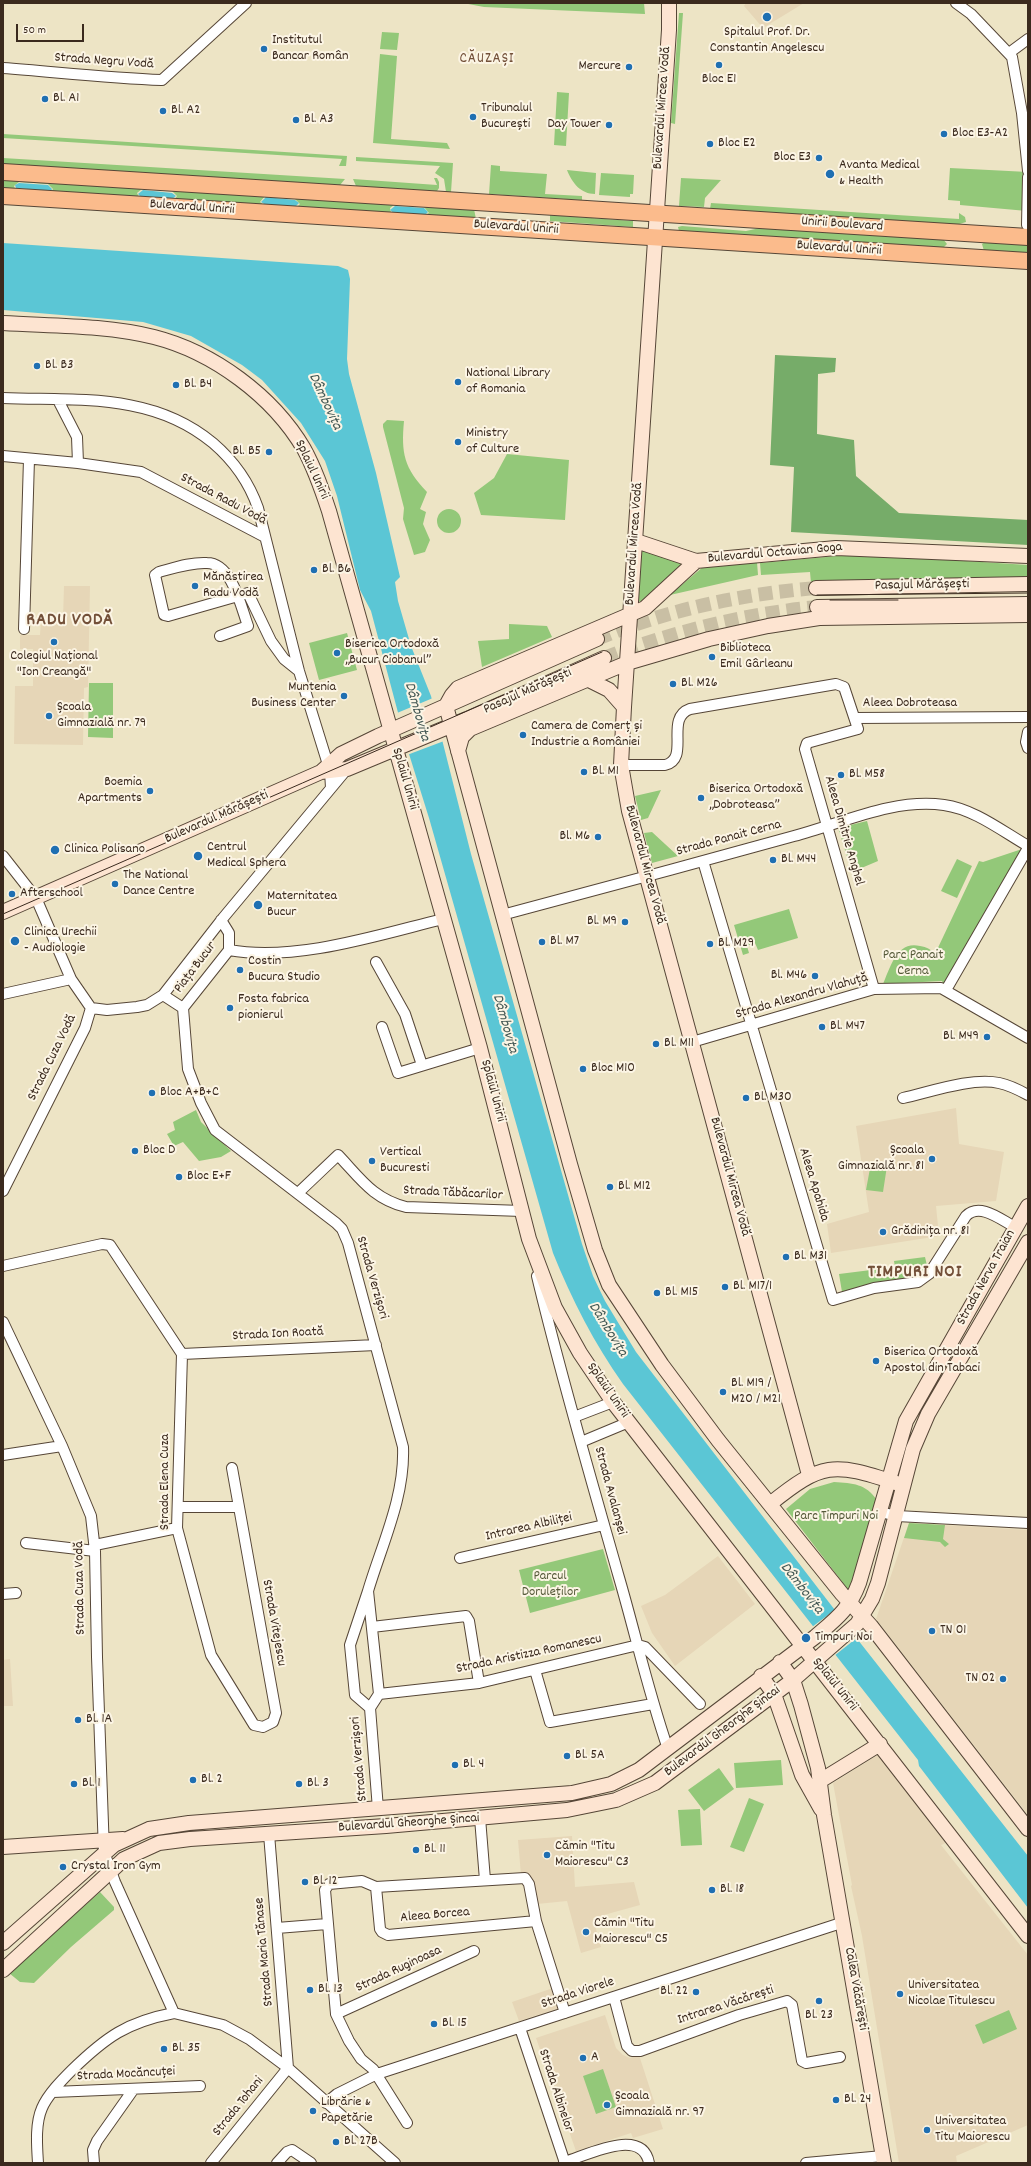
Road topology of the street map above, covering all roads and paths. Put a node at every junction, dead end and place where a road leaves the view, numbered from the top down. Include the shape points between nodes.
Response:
1 (246, 3) edge
2 (669, 3) edge
3 (956, 3) edge
4 (1028, 39) edge
5 (1009, 53) junction
6 (3, 68) edge
7 (1028, 171) edge
8 (3, 172) edge
9 (1028, 177) edge
10 (3, 196) edge
11 (656, 213) junction
12 (1027, 231) edge
13 (970, 233) junction
14 (655, 236) junction
15 (968, 257) junction
16 (1028, 261) edge
17 (3, 323) edge
18 (3, 398) edge
19 (58, 400) junction
20 (3, 456) edge
21 (29, 459) junction
22 (78, 463) junction
23 (265, 537) junction
24 (636, 541) junction
25 (1028, 556) edge
26 (696, 561) junction
27 (1028, 584) edge
28 (816, 588) tunnel mouth
29 (238, 596) junction
30 (1028, 604) edge
31 (817, 607) tunnel mouth
32 (630, 613) junction
33 (1028, 615) edge
34 (24, 629) dead end
35 (220, 636) dead end
36 (597, 639) tunnel mouth
37 (604, 658) tunnel mouth
38 (627, 663) junction
39 (299, 671) junction
40 (589, 680) junction
41 (624, 707) junction
42 (441, 708) junction
43 (1028, 717) edge
44 (855, 718) junction
45 (446, 728) junction
46 (395, 729) junction
47 (470, 729) junction
48 (1028, 732) edge
49 (400, 747) junction
50 (1028, 748) edge
51 (458, 751) junction
52 (621, 765) junction
53 (326, 769) junction
54 (347, 769) junction
55 (331, 788) junction
56 (827, 828) junction
57 (1028, 847) edge
58 (3, 856) edge
59 (703, 861) junction
60 (647, 876) junction
61 (36, 898) junction
62 (3, 912) edge
63 (502, 915) junction
64 (443, 919) junction
65 (221, 920) junction
66 (229, 950) junction
67 (376, 962) dead end
68 (71, 979) junction
69 (874, 989) junction
70 (946, 990) junction
71 (3, 994) edge
72 (163, 995) junction
73 (90, 1008) junction
74 (183, 1008) junction
75 (382, 1026) dead end
76 (752, 1026) junction
77 (1028, 1038) edge
78 (692, 1042) junction
79 (480, 1048) junction
80 (422, 1065) junction
81 (1028, 1094) edge
82 (903, 1098) dead end
83 (3, 1191) edge
84 (298, 1193) junction
85 (1028, 1206) edge
86 (522, 1211) junction
87 (1015, 1227) junction
88 (529, 1239) junction
89 (1028, 1242) edge
90 (3, 1266) edge
91 (3, 1322) edge
92 (376, 1345) junction
93 (182, 1354) junction
94 (613, 1402) junction
95 (574, 1417) junction
96 (629, 1422) junction
97 (582, 1442) junction
98 (62, 1446) junction
99 (3, 1455) edge
100 (232, 1468) dead end
101 (809, 1475) junction
102 (889, 1480) junction
103 (904, 1486) junction
104 (770, 1504) junction
105 (178, 1507) junction
106 (238, 1507) junction
107 (880, 1512) junction
108 (897, 1516) junction
109 (1028, 1523) edge
110 (604, 1525) junction
111 (177, 1528) junction
112 (26, 1543) dead end
113 (95, 1548) junction
114 (460, 1558) dead end
115 (368, 1591) junction
116 (16, 1593) dead end
117 (3, 1594) edge
118 (850, 1604) junction
119 (862, 1616) junction
120 (372, 1627) junction
121 (815, 1636) joint
122 (638, 1645) junction
123 (803, 1645) junction
124 (826, 1651) joint
125 (815, 1660) junction
126 (780, 1662) junction
127 (535, 1670) junction
128 (761, 1676) junction
129 (793, 1680) junction
130 (479, 1683) junction
131 (379, 1694) junction
132 (774, 1694) junction
133 (653, 1704) junction
134 (700, 1704) dead end
135 (370, 1708) junction
136 (254, 1725) joint
137 (880, 1744) junction
138 (668, 1748) junction
139 (820, 1781) junction
140 (378, 1809) junction
141 (824, 1815) junction
142 (480, 1818) junction
143 (1028, 1829) edge
144 (269, 1834) junction
145 (3, 1846) edge
146 (104, 1846) junction
147 (111, 1870) junction
148 (485, 1880) junction
149 (376, 1887) junction
150 (536, 1920) junction
151 (844, 1922) junction
152 (327, 1924) junction
153 (277, 1928) junction
154 (1028, 1936) edge
155 (3, 1943) edge
156 (474, 1951) dead end
157 (3, 1970) edge
158 (614, 1997) junction
159 (174, 2013) junction
160 (565, 2013) junction
161 (336, 2014) junction
162 (520, 2028) junction
163 (840, 2057) dead end
164 (288, 2068) junction
165 (377, 2074) junction
166 (200, 2086) dead end
167 (133, 2090) junction
168 (110, 2091) junction
169 (53, 2092) junction
170 (326, 2103) junction
171 (121, 2106) junction
172 (407, 2123) dead end
173 (884, 2160) edge
174 (38, 2163) edge
175 (94, 2163) edge
176 (211, 2163) edge
177 (277, 2163) edge
178 (311, 2163) edge
179 (395, 2163) edge
180 (564, 2163) edge
181 (649, 2163) edge
182 (806, 2163) edge

1 - 6 street, Strada Negru Vodă via 162,80
2 - 11 main road, Bulevardul Mircea Vodă
3 - 5 street via 971,14
4 - 5 street
5 - 7 street via 1014,62
8 - 11 main road, Bulevardul Unirii
9 - 12 street
10 - 14 main road, Bulevardul Unirii
11 - 13 main road, Unirii Boulevard
11 - 14 main road, Bulevardul Mircea Vodă
12 - 13 main road, Unirii Boulevard
13 - 15 main road
14 - 15 main road, Bulevardul Unirii
14 - 24 main road, Bulevardul Mircea Vodă
15 - 16 main road, Bulevardul Unirii
17 - 46 main road, Splaiul Unirii via 119,331 168,341 216,364 246,384 272,408 301,444 321,486
18 - 19 street
19 - 22 street via 77,437
19 - 23 street via 140,406 164,413 192,427 225,454 245,479 255,500
20 - 21 street, Strada Radu Vodă
21 - 22 street, Strada Radu Vodă
21 - 34 street
22 - 23 street, Strada Radu Vodă via 141,472
23 - 39 street, Strada Radu Vodă
24 - 26 main road
24 - 32 main road, Bulevardul Mircea Vodă
25 - 26 main road, Bulevardul Octavian Goga via 842,548
26 - 32 main road, Bulevardul Octavian Goga via 645,608
27 - 28 main road, Pasajul Mărășești
29 - 29 street via 225,572 215,564 199,563 158,572 155,575 164,615
29 - 35 street via 248,626
29 - 39 street via 248,593 271,641 284,659
30 - 31 main road, Pasajul Mărășești
32 - 38 main road, Bulevardul Mircea Vodă
32 - 42 main road, Bulevardul Octavian Goga via 458,688
33 - 38 main road via 819,618 709,639
36 - 42 main road, Pasajul Mărășești
37 - 45 main road, Pasajul Mărășești
38 - 40 main road
38 - 41 main road, Bulevardul Mircea Vodă
39 - 53 street, Strada Radu Vodă
40 - 41 main road via 609,690
40 - 47 main road
41 - 52 main road, Bulevardul Mircea Vodă
42 - 45 main road
42 - 46 main road, Pasajul Mărășești
43 - 44 street, Aleea Dobroteasa
44 - 52 street, Aleea Dobroteasa via 844,687 836,684 690,708 678,719 676,756 672,763
44 - 56 street, Aleea Dimitrie Anghel via 858,728 805,745
45 - 47 main road
45 - 49 main road, Pasajul Mărășești
45 - 51 main road
46 - 49 main road, Splaiul Unirii
46 - 53 main road, Bulevardul Mărășești via 341,754
47 - 51 main road via 462,737
48 - 50 street
49 - 54 main road, Bulevardul Mărășești
49 - 64 main road, Splaiul Unirii
51 - 63 main road
52 - 60 main road, Bulevardul Mircea Vodă via 627,802
53 - 54 main road, Bulevardul Mărășești
53 - 55 street, Strada Radu Vodă
53 - 61 main road, Bulevardul Mărășești
54 - 55 street
55 - 65 street
56 - 57 street, Strada Panait Cerna via 901,805 944,805 971,814
56 - 59 street, Strada Panait Cerna
56 - 69 street, Aleea Dimitrie Anghel
57 - 70 street
58 - 61 street, Strada Cuza Vodă
59 - 60 street, Strada Panait Cerna
59 - 76 street, Aleea Apahida
60 - 63 street, Strada Panait Cerna
60 - 78 main road, Bulevardul Mircea Vodă
61 - 62 main road, Bulevardul Mărășești
61 - 68 street, Strada Cuza Vodă
63 - 104 main road via 595,1250 609,1285 670,1378
64 - 66 street via 303,952 274,954
64 - 79 main road, Splaiul Unirii
65 - 66 street, Piața Bucur via 229,933
65 - 72 street, Piața Bucur
66 - 74 street, Piața Bucur
67 - 80 street via 405,1014
68 - 71 street
68 - 73 street, Strada Cuza Vodă
69 - 70 street, Strada Alexandru Vlahuță
69 - 76 street, Strada Alexandru Vlahuță
70 - 77 street, Strada Alexandru Vlahuță
72 - 73 street via 147,1005 137,1007 107,1010
72 - 74 street, Piața Bucur
73 - 83 street, Strada Cuza Vodă via 85,1028
74 - 84 street, Strada Verzișori via 188,1069 211,1124 224,1139
75 - 80 street via 398,1073
76 - 78 street, Strada Alexandru Vlahuță
76 - 87 street, Aleea Apahida via 833,1300 874,1288 911,1284 924,1279 966,1216 973,1211 982,1211
78 - 101 main road, Bulevardul Mircea Vodă
79 - 80 street
79 - 86 main road, Splaiul Unirii
81 - 82 street via 989,1082
84 - 86 street, Strada Tăbăcarilor via 338,1155 377,1196 390,1203 406,1207
84 - 92 street, Strada Verzișori via 336,1223 345,1235
85 - 87 main road, Strada Nerva Traian
86 - 88 main road, Splaiul Unirii
87 - 102 main road, Strada Nerva Traian via 906,1421
88 - 94 main road, Splaiul Unirii via 539,1270 559,1315 580,1353
88 - 95 street, Strada Avalanșei
89 - 103 main road, Strada Nerva Traian via 928,1414 913,1449
90 - 93 street via 102,1244 110,1245
91 - 98 street, Strada Cuza Vodă
92 - 93 street, Strada Ion Roată
92 - 115 street, Strada Verzișori via 400,1435 403,1459 395,1505
93 - 105 street, Strada Elena Cuza
94 - 95 street
94 - 96 main road, Splaiul Unirii
95 - 97 street, Strada Avalanșei
96 - 97 street
96 - 123 main road, Splaiul Unirii
97 - 110 street, Strada Avalanșei
98 - 99 street
98 - 113 street, Strada Cuza Vodă via 91,1516
100 - 106 street, Strada Vitejescu
101 - 102 main road via 825,1470 844,1469
101 - 104 main road
102 - 103 main road
102 - 107 main road, Strada Nerva Traian
103 - 108 main road, Strada Nerva Traian
104 - 118 main road
105 - 106 street
105 - 111 street, Strada Elena Cuza
106 - 136 street, Strada Vitejescu via 276,1714 268,1725
107 - 108 street
107 - 118 main road, Strada Nerva Traian via 859,1583
108 - 109 street
108 - 119 main road, Strada Nerva Traian via 878,1583
110 - 114 street, Intrarea Albiliței
110 - 122 street, Strada Avalanșei
111 - 113 street
111 - 136 street, Strada Elena Cuza via 211,1655
112 - 113 street
113 - 146 street, Strada Cuza Vodă
115 - 120 street, Strada Verzișori
115 - 135 street, Strada Verzișori via 350,1645 355,1695
116 - 117 street
118 - 119 main road
118 - 121 main road, Strada Nerva Traian via 841,1616
119 - 124 main road, Strada Nerva Traian via 852,1629
119 - 143 main road
120 - 130 street via 465,1615 469,1621
120 - 131 street, Strada Verzișori
121 - 123 main road, Bulevardul Gheorghe Șincai
122 - 127 street, Strada Aristizza Romanescu
122 - 133 street, Strada Avalanșei
122 - 134 street via 645,1647
123 - 125 main road, Splaiul Unirii
123 - 126 main road, Bulevardul Gheorghe Șincai
124 - 125 main road, Bulevardul Gheorghe Șincai
125 - 129 main road, Bulevardul Gheorghe Șincai
125 - 137 main road, Splaiul Unirii
126 - 128 main road, Bulevardul Gheorghe Șincai
126 - 129 main road, Calea Văcărești
127 - 130 street, Strada Aristizza Romanescu
127 - 133 street via 550,1722
128 - 132 main road, Calea Văcărești
128 - 138 main road, Bulevardul Gheorghe Șincai
129 - 132 main road, Bulevardul Gheorghe Șincai
129 - 139 main road, Calea Văcărești
130 - 131 street, Strada Aristizza Romanescu
131 - 135 street, Strada Verzișori
132 - 141 main road, Calea Văcărești via 802,1775
132 - 142 main road, Bulevardul Gheorghe Șincai via 655,1783 640,1790 616,1800 582,1808
133 - 138 street, Strada Avalanșei
135 - 140 street, Strada Verzișori
137 - 139 main road
137 - 154 main road, Splaiul Unirii
138 - 140 main road, Bulevardul Gheorghe Șincai via 627,1776 611,1784 585,1791 542,1797
139 - 141 main road, Calea Văcărești
140 - 146 main road, Bulevardul Gheorghe Șincai via 168,1825 149,1829
141 - 151 main road, Calea Văcărești
142 - 144 main road, Bulevardul Gheorghe Șincai
142 - 148 street
144 - 147 main road, Bulevardul Gheorghe Șincai via 159,1843 132,1854
144 - 153 street, Strada Maria Tănase
145 - 146 main road, Bulevardul Gheorghe Șincai
146 - 147 street, Strada Cuza Vodă
146 - 155 main road
147 - 157 main road, Bulevardul Gheorghe Șincai
147 - 159 street, Strada Cuza Vodă
148 - 149 street
148 - 150 street via 526,1879
149 - 150 street, Aleea Borcea via 380,1929 388,1934
149 - 152 street via 362,1881 327,1886
150 - 160 street
151 - 158 street, Strada Viorele
151 - 173 main road, Calea Văcărești
152 - 153 street
152 - 161 street
153 - 164 street, Strada Maria Tănase
156 - 161 street, Strada Ruginoasa
158 - 160 street, Strada Viorele
158 - 163 street, Intrarea Văcărești via 627,2046 632,2051 640,2051 739,2015 787,2001 792,2005 802,2061 806,2063
159 - 164 street via 223,2025 239,2032
159 - 169 street via 136,2022 113,2034 93,2050
160 - 162 street, Strada Viorele
161 - 165 street via 361,2059
162 - 165 street, Strada Viorele
162 - 180 street, Strada Albinelor
164 - 170 street
164 - 176 street, Strada Tohani
165 - 170 street, Strada Viorele via 337,2094
165 - 172 street
166 - 167 street, Strada Mocăncuței
167 - 168 street, Strada Mocăncuței
167 - 171 street
168 - 169 street, Strada Mocăncuței
168 - 171 street
169 - 174 street via 42,2109 38,2131
170 - 179 street
171 - 175 street via 97,2141 93,2150
173 - 182 street
177 - 178 street via 292,2150
180 - 181 street, Strada Albinelor via 625,2144 640,2147 646,2153

